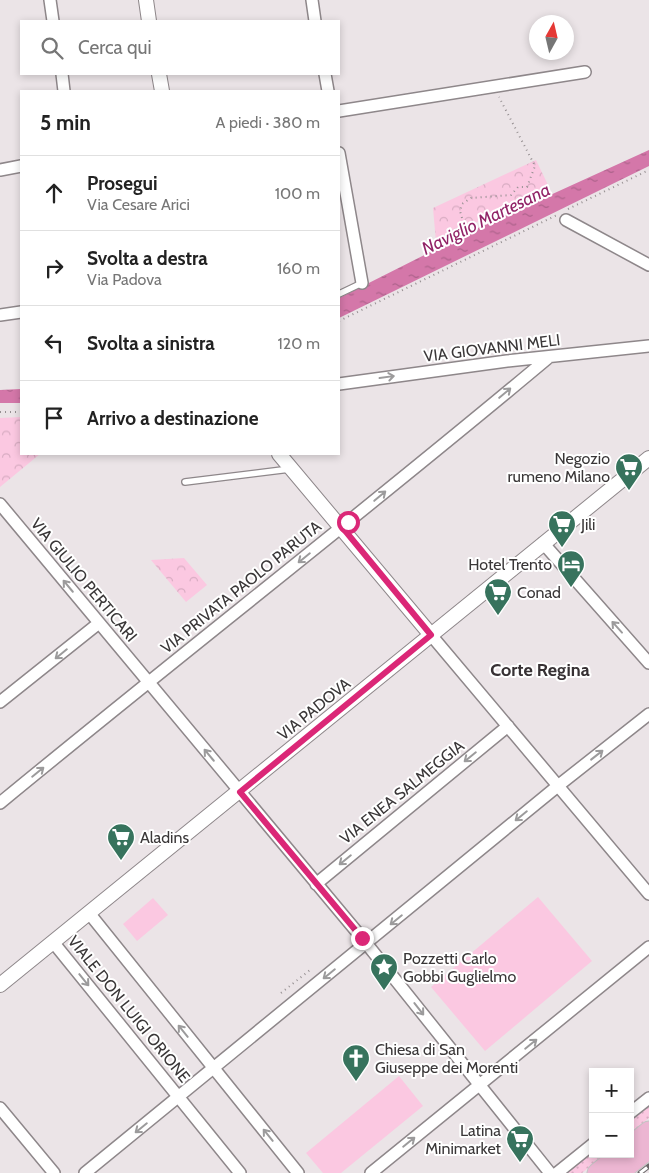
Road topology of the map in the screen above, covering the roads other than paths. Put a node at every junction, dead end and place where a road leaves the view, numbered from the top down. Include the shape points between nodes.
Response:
1 (50, 0) edge
2 (146, 0) edge
3 (312, 0) edge
4 (53, 20) edge
5 (149, 20) edge
6 (315, 20) edge
7 (586, 72) dead end
8 (62, 75) edge
9 (158, 75) edge
10 (325, 75) edge
11 (64, 90) edge
12 (162, 90) edge
13 (328, 90) edge
14 (340, 111) edge
15 (340, 159) edge
16 (20, 166) edge
17 (0, 170) edge
18 (566, 220) dead end
19 (649, 265) edge
20 (362, 282) joint
21 (340, 293) edge
22 (20, 312) edge
23 (0, 315) edge
24 (649, 346) edge
25 (548, 358) junction
26 (340, 384) edge
27 (281, 455) edge
28 (649, 458) edge
29 (292, 468) junction
30 (186, 482) dead end
31 (0, 504) edge
32 (342, 527) junction
33 (543, 543) junction
34 (99, 623) junction
35 (431, 635) junction
36 (649, 663) edge
37 (148, 682) junction
38 (0, 702) edge
39 (649, 714) edge
40 (508, 726) junction
41 (559, 785) junction
42 (240, 792) junction
43 (0, 803) edge
44 (316, 884) junction
45 (649, 894) edge
46 (89, 913) junction
47 (53, 942) junction
48 (367, 944) junction
49 (649, 948) edge
50 (0, 985) edge
51 (214, 1069) junction
52 (480, 1086) junction
53 (179, 1098) junction
54 (649, 1098) edge
55 (0, 1108) edge
56 (634, 1110) edge
57 (649, 1131) edge
58 (634, 1143) edge
59 (589, 1147) edge
60 (649, 1149) edge
61 (615, 1158) edge
62 (54, 1173) edge
63 (85, 1173) edge
64 (240, 1173) edge
65 (298, 1173) edge
66 (371, 1173) edge
67 (550, 1173) edge
68 (557, 1173) edge
69 (598, 1173) edge
70 (619, 1173) edge

1 - 4 street
2 - 5 street
3 - 6 street
7 - 14 street
8 - 11 street
9 - 12 street
10 - 13 street
15 - 20 street
16 - 17 street
18 - 19 street
20 - 21 lane
22 - 23 street
24 - 25 street, VIA GIOVANNI MELI
26 -> 25 street, VIA GIOVANNI MELI
32 -> 25 street, VIA PRIVATA PAOLO PARUTA
27 - 29 street
28 - 33 street, VIA PADOVA
29 - 30 lane
29 - 32 street
34 -> 31 street, VIA GIULIO PERTICARI
32 - 35 street
32 -> 37 street, VIA PRIVATA PAOLO PARUTA
33 - 35 street, VIA PADOVA
36 -> 33 street
34 - 37 street, VIA GIULIO PERTICARI
34 -> 38 street
35 - 40 street
35 - 42 street, VIA PADOVA
42 -> 37 street, VIA GIULIO PERTICARI
43 -> 37 street, VIA PRIVATA PAOLO PARUTA
41 -> 39 street
40 - 41 street
40 -> 44 street, VIA ENEA SALMEGGIA
41 - 45 street
41 -> 48 street
42 - 44 street, VIA GIULIO PERTICARI
42 - 46 street, VIA PADOVA
44 - 48 street, VIA GIULIO PERTICARI
46 - 47 street, VIA PADOVA
51 -> 46 street, VIALE DON LUIGI ORIONE
47 - 50 street, VIA PADOVA
47 -> 53 street, VIALE DON LUIGI ORIONE
48 -> 51 street
48 -> 52 street, VIA GIULIO PERTICARI
52 -> 49 street
51 - 53 street, VIALE DON LUIGI ORIONE
65 -> 51 street, VIALE DON LUIGI ORIONE
66 -> 52 street
52 - 67 street, VIA GIULIO PERTICARI
53 -> 63 street
53 - 64 street, VIALE DON LUIGI ORIONE
54 - 56 street
55 - 62 street
57 - 58 highway
59 - 68 street
60 - 70 highway
61 - 69 highway

